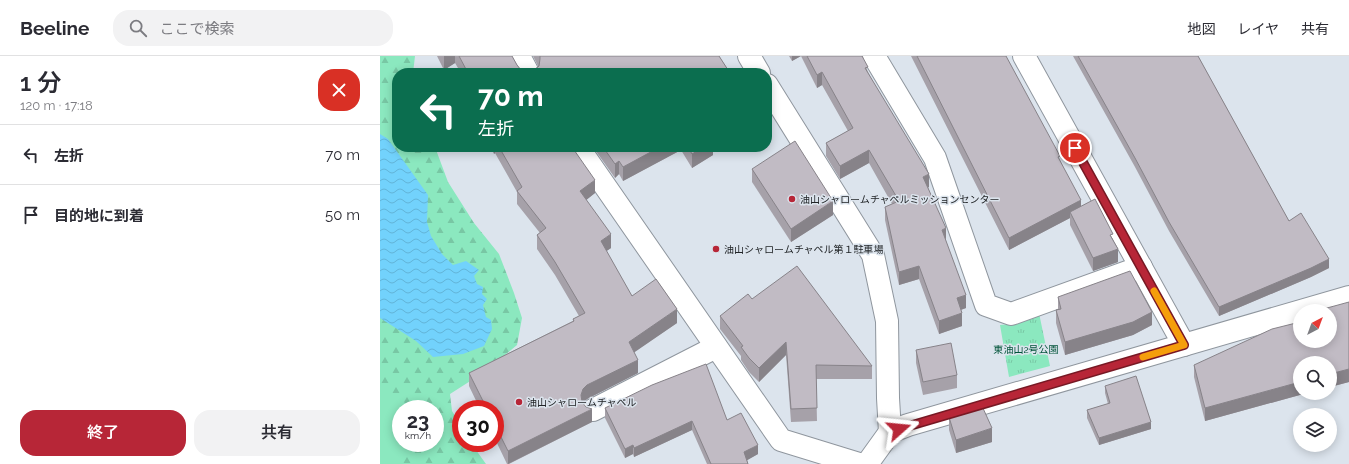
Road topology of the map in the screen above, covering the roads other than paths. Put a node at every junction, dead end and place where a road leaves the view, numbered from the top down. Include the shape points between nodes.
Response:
1 (519, 56) edge
2 (749, 56) edge
3 (874, 56) edge
4 (1024, 56) edge
5 (525, 68) edge
6 (756, 68) edge
7 (772, 93) edge
8 (581, 152) edge
9 (1141, 267) junction
10 (1349, 297) edge
11 (1184, 345) junction
12 (716, 347) junction
13 (593, 410) edge
14 (890, 432) junction
15 (859, 464) edge
16 (867, 464) edge

1 - 5 street
2 - 6 street
3 - 9 street via 935,158 986,305 1011,314
4 - 9 street
7 - 14 street via 873,254 887,321
8 - 12 street
9 - 11 street
10 - 11 street
11 - 14 street
12 - 13 street
12 - 15 street via 781,440
14 - 16 street

